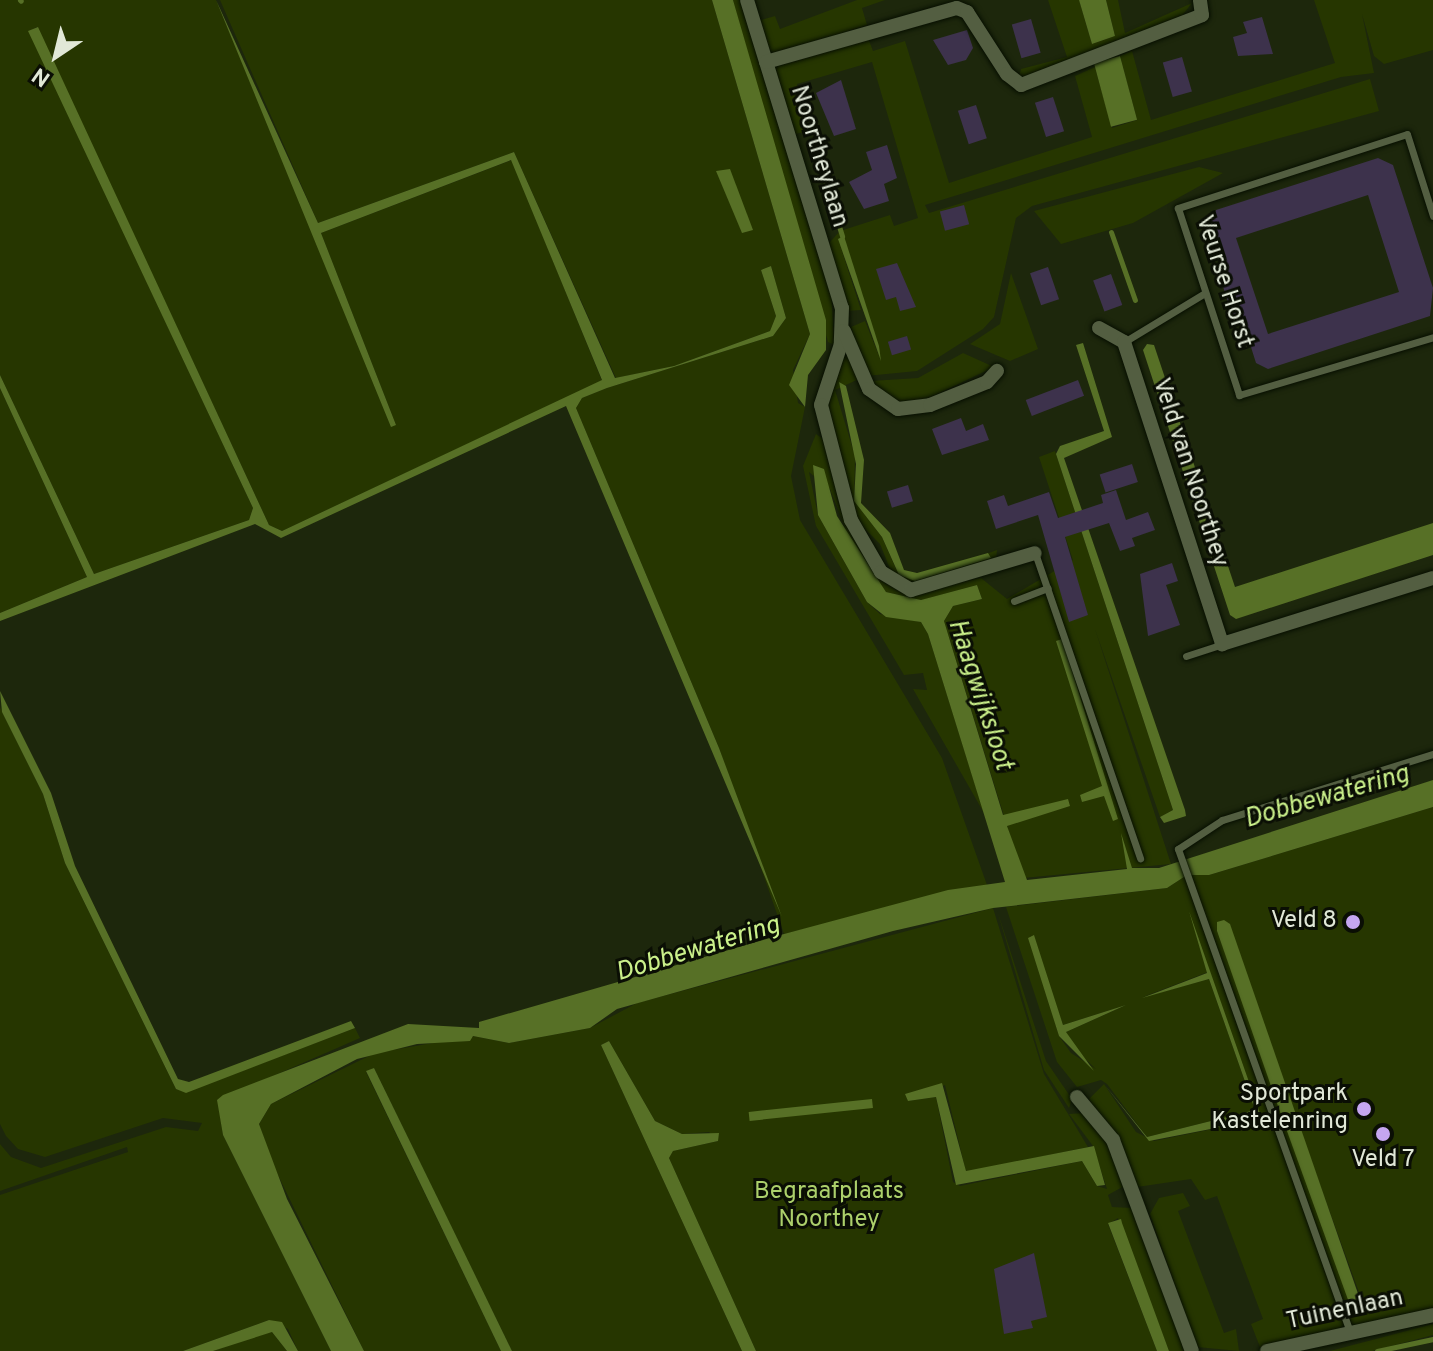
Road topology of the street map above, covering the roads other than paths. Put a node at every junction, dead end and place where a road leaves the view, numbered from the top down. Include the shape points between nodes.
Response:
1 (747, 0) edge
2 (1200, 0) edge
3 (766, 62) junction
4 (1433, 216) edge
5 (1205, 293) junction
6 (843, 327) junction
7 (1099, 328) dead end
8 (1433, 337) edge
9 (1124, 342) junction
10 (997, 371) dead end
11 (1035, 553) joint
12 (1433, 578) edge
13 (1048, 588) junction
14 (1014, 601) dead end
15 (1222, 644) junction
16 (1186, 656) dead end
17 (1433, 754) edge
18 (1140, 858) dead end
19 (1077, 1097) dead end
20 (1433, 1315) edge
21 (1350, 1332) junction
22 (1284, 1348) edge
23 (1192, 1351) edge
24 (1267, 1351) edge

1 - 3 street, Noortheylaan
2 - 3 street via 1202,15 1021,85 1007,74 967,12 957,8
3 - 6 street, Noortheylaan
4 - 5 lane, Veurse Horst via 1407,134 1178,208
5 - 8 lane, Veurse Horst via 1239,395
5 - 9 lane
6 - 10 street, Noortheylaan via 869,389 898,409 930,405
6 - 11 street via 821,405 842,496 881,572 896,585 919,591
7 - 9 street
9 - 15 street, Veld van Noorthey
11 - 13 lane
12 - 15 street
13 - 14 lane
13 - 18 lane
15 - 16 lane
17 - 21 lane via 1222,820 1178,849
19 - 23 street via 1113,1140
20 - 21 street, Tuinenlaan
21 - 22 street, Tuinenlaan
22 - 24 street, Tuinenlaan

